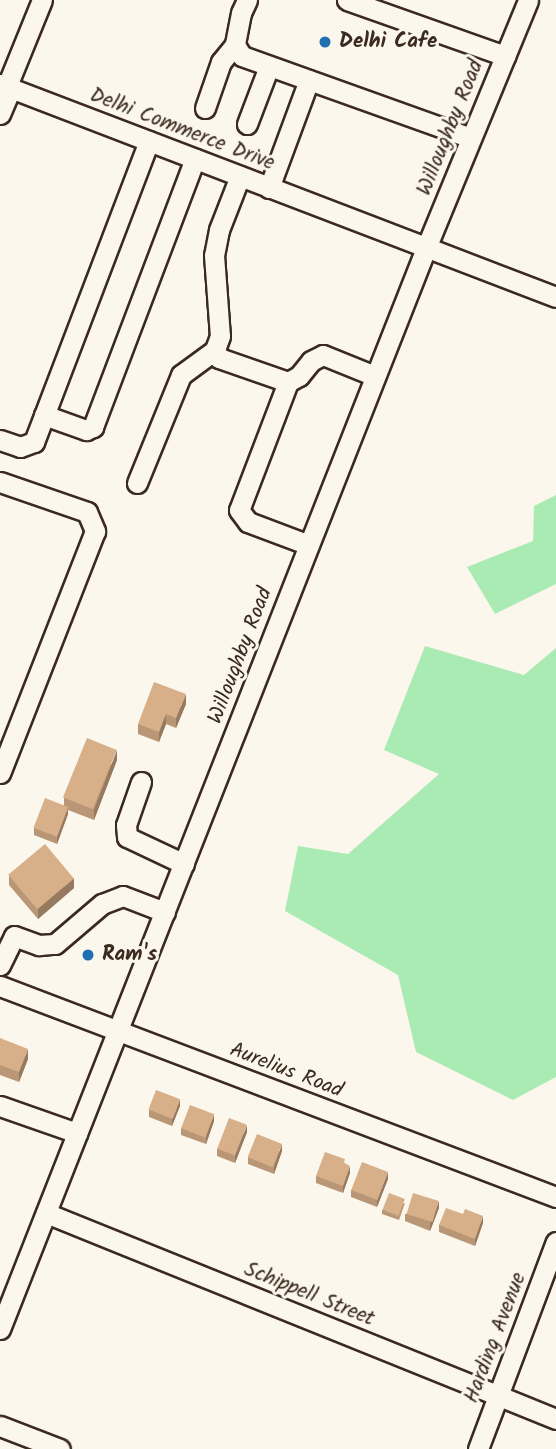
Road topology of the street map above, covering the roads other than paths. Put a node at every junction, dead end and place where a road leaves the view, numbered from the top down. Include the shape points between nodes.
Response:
1 (42, 0) edge
2 (247, 0) edge
3 (347, 0) edge
4 (528, 0) edge
5 (235, 45) junction
6 (505, 56) junction
7 (269, 66) junction
8 (309, 80) junction
9 (6, 86) edge
10 (205, 108) dead end
11 (0, 114) edge
12 (247, 124) dead end
13 (471, 138) junction
14 (149, 141) junction
15 (195, 159) junction
16 (240, 176) junction
17 (269, 188) junction
18 (426, 248) junction
19 (556, 297) edge
20 (215, 350) junction
21 (375, 376) junction
22 (288, 382) junction
23 (44, 415) junction
24 (0, 440) edge
25 (0, 482) edge
26 (137, 483) dead end
27 (309, 545) junction
28 (0, 773) edge
29 (141, 782) dead end
30 (184, 864) junction
31 (165, 912) junction
32 (0, 965) edge
33 (0, 986) edge
34 (117, 1032) junction
35 (0, 1106) edge
36 (78, 1133) junction
37 (556, 1196) edge
38 (46, 1213) junction
39 (556, 1242) edge
40 (0, 1329) edge
41 (498, 1396) junction
42 (556, 1419) edge
43 (0, 1426) edge
44 (60, 1449) edge
45 (478, 1449) edge

1 - 9 street
2 - 5 street
3 - 6 street
4 - 6 street, Willoughby Road
5 - 7 street via 242,56
5 - 10 street via 221,62
6 - 13 street, Willoughby Road
7 - 8 street
7 - 12 street
8 - 13 street
8 - 17 street
9 - 11 street
9 - 14 street, Delhi Commerce Drive
13 - 18 street, Willoughby Road
14 - 15 street, Delhi Commerce Drive
14 - 23 street
15 - 16 street, Delhi Commerce Drive
15 - 23 street via 93,427 86,430
16 - 17 street, Delhi Commerce Drive
16 - 20 street via 214,255 220,336
17 - 18 street, Delhi Commerce Drive
18 - 19 street, Delhi Commerce Drive
18 - 21 street, Willoughby Road
20 - 22 street via 219,358
20 - 26 street via 181,375
21 - 22 street via 323,355
21 - 27 street, Willoughby Road
22 - 27 street via 239,510 248,522
23 - 24 street via 34,442 20,447
25 - 28 street via 87,512 95,531
27 - 30 street, Willoughby Road
29 - 30 street via 126,825 127,837
30 - 31 street, Willoughby Road
31 - 32 street via 123,896 102,904 55,944 38,945 14,936
31 - 34 street, Willoughby Road
33 - 34 street, Aurelius Road
34 - 36 street, Willoughby Road
34 - 37 street, Aurelius Road
35 - 36 street
36 - 38 street, Willoughby Road
38 - 40 street, Willoughby Road
38 - 41 street, Schippell Street
39 - 41 street, Harding Avenue
41 - 42 street, Schippell Street
41 - 45 street, Harding Avenue
43 - 44 street

